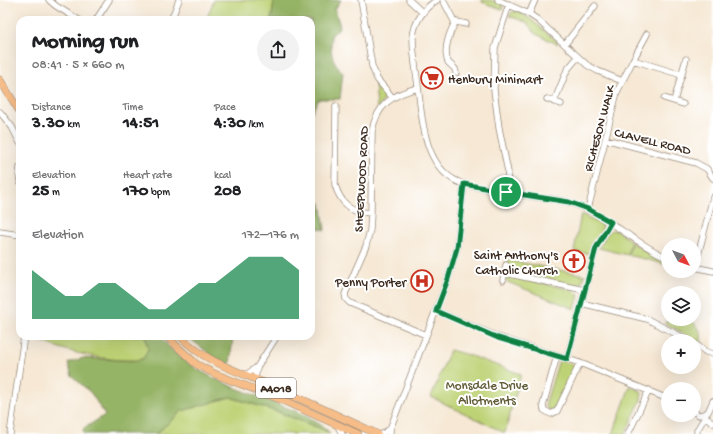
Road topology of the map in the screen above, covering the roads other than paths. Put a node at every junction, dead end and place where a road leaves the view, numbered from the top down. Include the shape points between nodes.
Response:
1 (49, 0) edge
2 (109, 0) edge
3 (179, 0) edge
4 (358, 0) edge
5 (361, 0) edge
6 (409, 0) edge
7 (437, 0) edge
8 (443, 0) edge
9 (498, 0) edge
10 (535, 0) edge
11 (509, 4) junction
12 (595, 6) dead end
13 (423, 13) junction
14 (529, 14) junction
15 (72, 16) edge
16 (99, 16) edge
17 (173, 16) edge
18 (454, 23) junction
19 (466, 24) dead end
20 (647, 34) dead end
21 (565, 44) junction
22 (578, 57) junction
23 (686, 59) dead end
24 (633, 60) junction
25 (456, 73) dead end
26 (682, 75) junction
27 (0, 80) edge
28 (622, 81) junction
29 (418, 88) junction
30 (392, 98) junction
31 (664, 98) dead end
32 (547, 99) dead end
33 (674, 101) junction
34 (554, 102) junction
35 (561, 104) dead end
36 (683, 104) dead end
37 (16, 106) edge
38 (336, 106) dead end
39 (0, 112) edge
40 (16, 134) edge
41 (605, 139) junction
42 (713, 178) edge
43 (464, 184) junction
44 (506, 192) junction
45 (713, 197) edge
46 (588, 209) junction
47 (371, 212) junction
48 (611, 222) junction
49 (0, 232) edge
50 (16, 234) edge
51 (701, 244) edge
52 (661, 254) edge
53 (506, 265) dead end
54 (701, 268) edge
55 (713, 271) edge
56 (505, 273) junction
57 (503, 280) dead end
58 (584, 290) junction
59 (581, 303) junction
60 (436, 311) junction
61 (676, 334) edge
62 (426, 335) junction
63 (23, 340) edge
64 (170, 340) edge
65 (184, 340) edge
66 (274, 340) edge
67 (701, 348) edge
68 (713, 354) edge
69 (557, 356) junction
70 (567, 359) junction
71 (580, 363) junction
72 (257, 367) junction
73 (246, 375) junction
74 (255, 379) junction
75 (649, 390) junction
76 (661, 396) edge
77 (713, 401) edge
78 (701, 415) edge
79 (705, 416) junction
80 (713, 423) edge
81 (337, 424) junction
82 (390, 431) edge
83 (10, 434) edge
84 (342, 434) edge
85 (358, 434) edge
86 (377, 434) edge
87 (382, 434) edge
88 (628, 434) edge
89 (697, 434) edge

1 - 15 street
2 - 16 street
3 - 17 street
4 - 5 street
5 - 30 street via 372,66 377,79
6 - 13 street
7 - 13 street
8 - 18 street
9 - 11 street
10 - 14 street
11 - 14 street
11 - 44 street via 495,48 494,90 508,172
12 - 21 street
13 - 29 street via 414,28 412,38
14 - 21 street
18 - 19 street
18 - 25 street via 447,56
20 - 24 street, RICHESON WALK
21 - 22 street
22 - 28 street via 598,71
22 - 34 street via 567,70
23 - 26 street
24 - 26 street
24 - 28 street, RICHESON WALK
26 - 33 street
27 - 37 main road
28 - 41 street, RICHESON WALK
29 - 30 street, SHEEPWOOD ROAD
29 - 43 street via 424,133 432,156 447,174
30 - 47 street, SHEEPWOOD ROAD via 381,108 373,122
31 - 33 street
32 - 34 street
33 - 36 street
34 - 35 street
38 - 47 street via 335,186 347,206 360,212
39 - 40 street
41 - 42 street, CLAVELL ROAD via 696,162 707,169
41 - 46 street, RICHESON WALK
43 - 44 street
43 - 60 street via 457,248
44 - 46 street via 569,202
45 - 51 street
46 - 48 street
47 - 62 street, SHEEPWOOD ROAD via 366,246 345,294 346,299 350,303
48 - 52 street
48 - 58 street via 596,248
49 - 50 street
53 - 56 street
54 - 55 street
56 - 57 street
56 - 58 street
58 - 59 street
59 - 61 street via 647,319
59 - 70 street
60 - 62 street
60 - 69 street via 498,338
62 - 82 street
63 - 83 street
64 - 81 main road, A4018 via 196,364 214,374
65 - 73 main road, A4018 via 216,363
66 - 72 street
67 - 68 street
69 - 70 street
69 - 71 street via 543,405 544,410 551,414 557,411
70 - 71 street
71 - 75 street
72 - 73 street
72 - 74 street
73 - 74 main road, A4018
74 - 86 main road, A4018
75 - 76 street
75 - 88 street
77 - 79 street
78 - 79 street
79 - 80 street
79 - 89 street
81 - 84 street
81 - 85 main road, A4018
82 - 87 street

